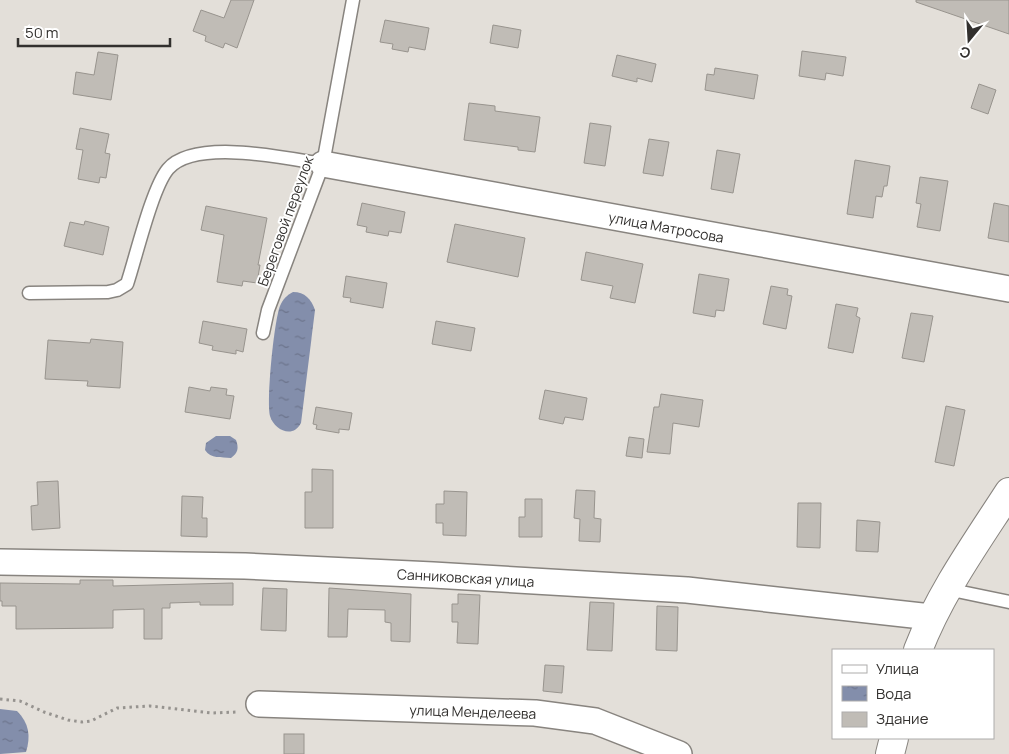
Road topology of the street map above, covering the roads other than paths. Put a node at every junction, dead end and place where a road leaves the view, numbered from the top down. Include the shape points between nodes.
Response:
1 (353, 0) edge
2 (323, 164) junction
3 (1009, 289) edge
4 (28, 293) dead end
5 (263, 333) dead end
6 (1009, 492) edge
7 (0, 562) edge
8 (947, 589) junction
9 (1009, 602) edge
10 (931, 617) junction
11 (918, 649) edge
12 (259, 704) road end
13 (894, 739) edge
14 (679, 754) edge
15 (890, 754) edge

1 - 2 lane, Береговой переулок
2 - 3 street, улица Матросова
2 - 4 lane via 211,151 192,154 167,170 159,186 127,284 108,292
2 - 5 lane, Береговой переулок via 268,310
6 - 8 street
7 - 10 street, Санниковская улица via 245,566 687,590
8 - 9 lane
8 - 10 street
10 - 11 street
12 - 14 street, улица Менделеева via 535,713 595,721
13 - 15 street

